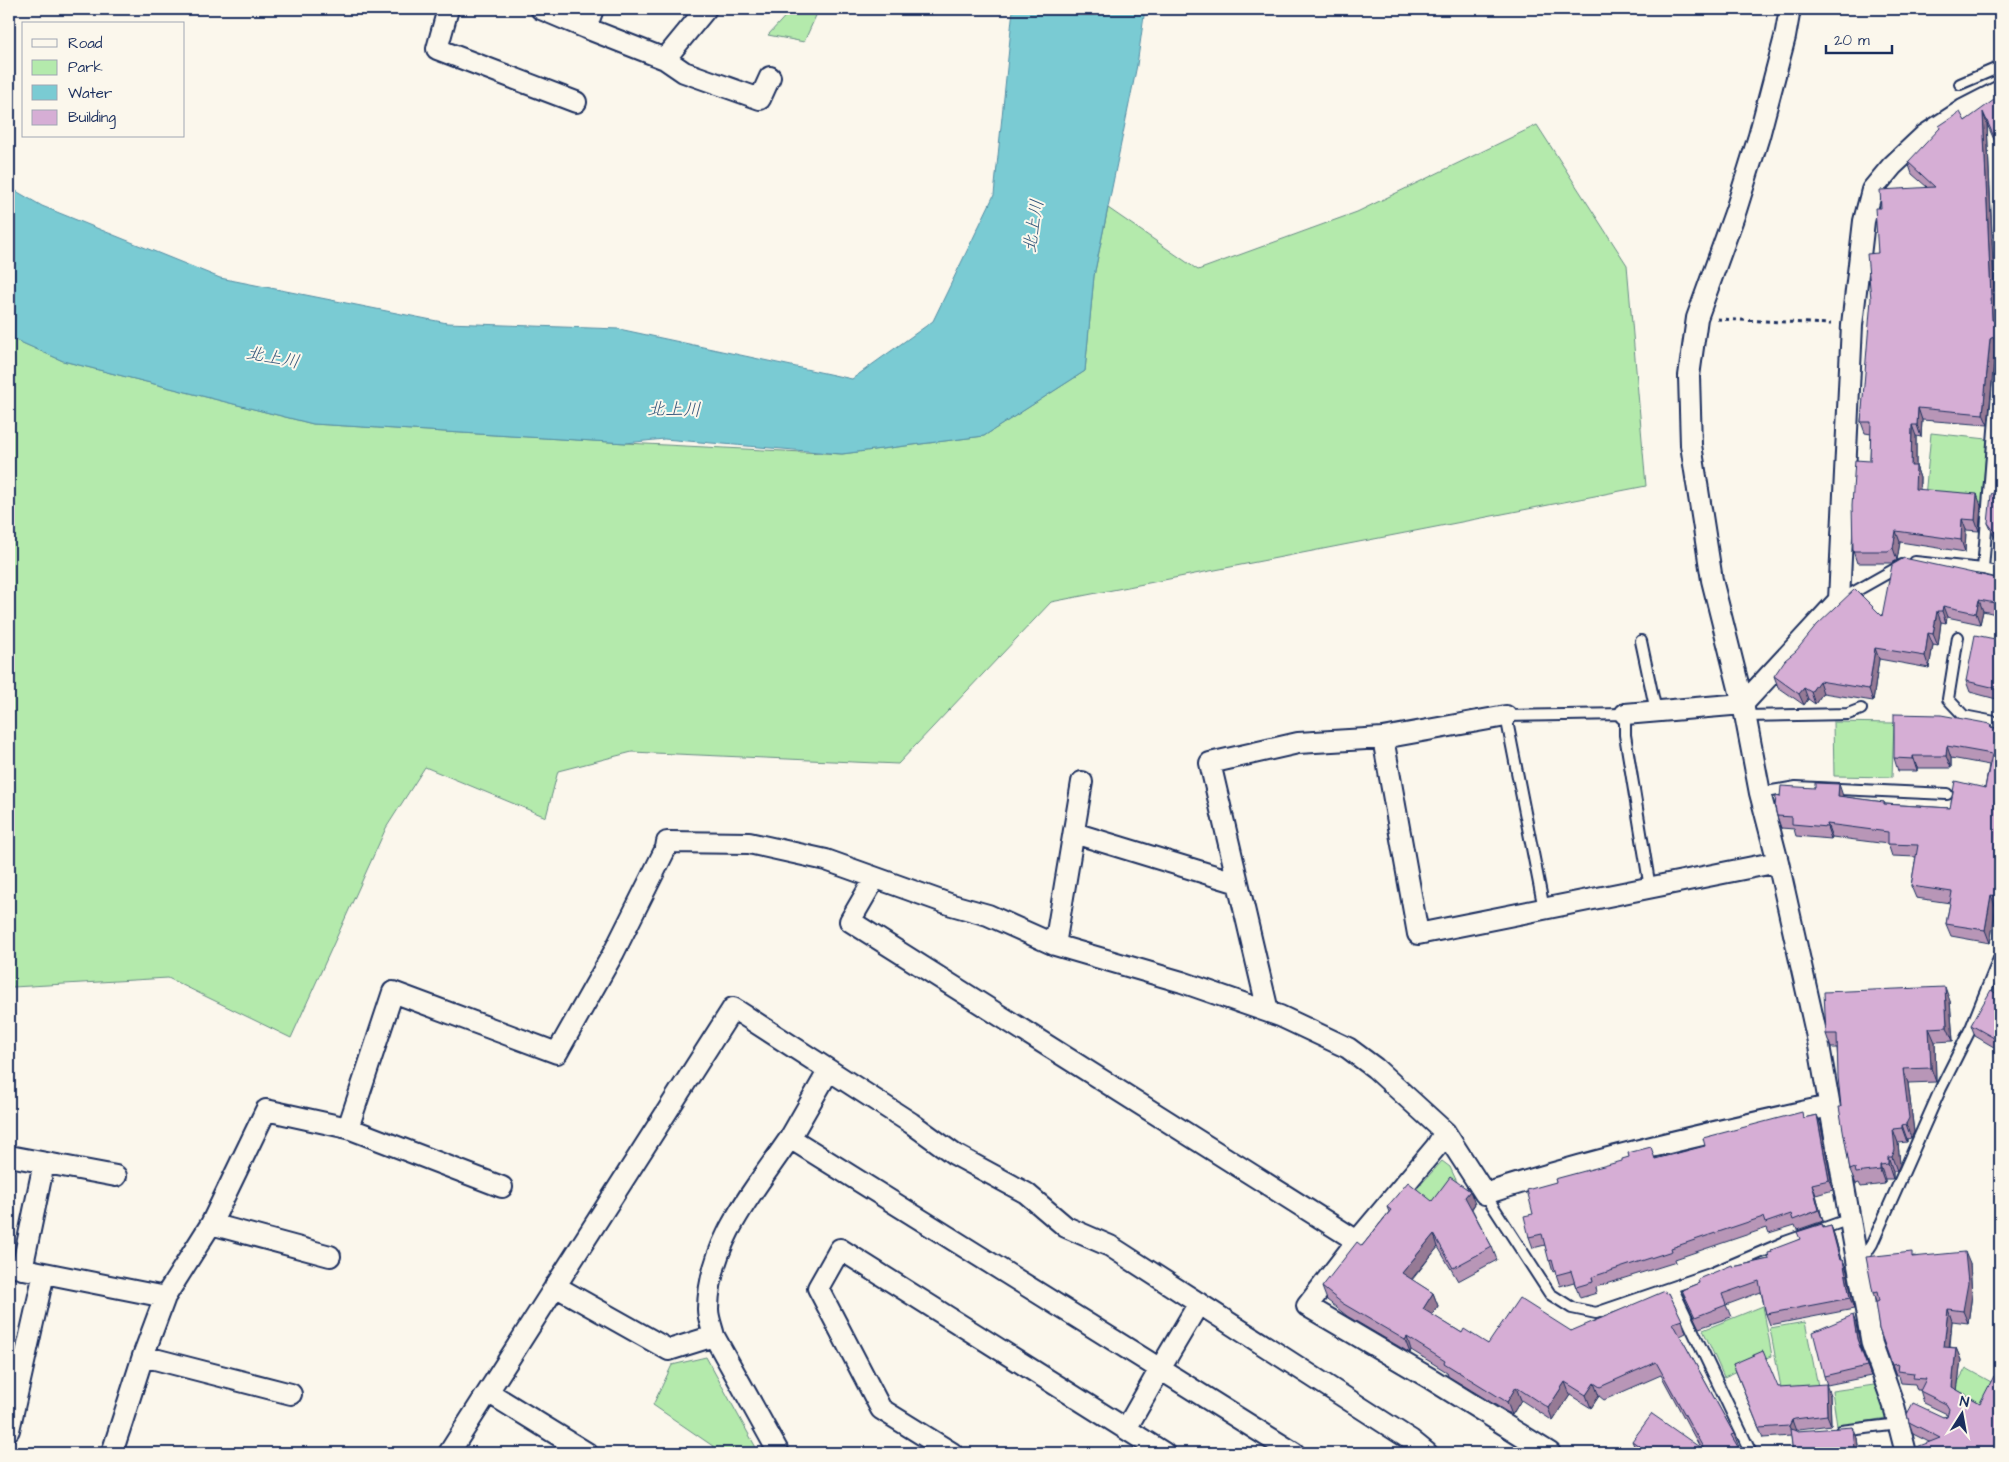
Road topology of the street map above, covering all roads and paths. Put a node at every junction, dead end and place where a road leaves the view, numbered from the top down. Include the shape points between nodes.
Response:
1 (448, 9) edge
2 (541, 9) edge
3 (593, 9) edge
4 (706, 9) edge
5 (1790, 9) edge
6 (586, 28) junction
7 (665, 59) junction
8 (2000, 67) edge
9 (770, 77) dead end
10 (1960, 84) dead end
11 (2000, 91) edge
12 (576, 102) dead end
13 (1697, 318) junction
14 (1852, 325) junction
15 (2000, 355) edge
16 (1983, 569) junction
17 (2000, 573) edge
18 (1839, 600) junction
19 (1958, 637) dead end
20 (1642, 640) dead end
21 (1861, 709) dead end
22 (1744, 710) junction
23 (1659, 711) junction
24 (1625, 714) junction
25 (1506, 716) junction
26 (2000, 723) edge
27 (1383, 738) junction
28 (1082, 782) dead end
29 (1760, 793) junction
30 (1947, 794) dead end
31 (1074, 832) junction
32 (1778, 862) junction
33 (875, 878) junction
34 (1238, 883) junction
35 (1650, 888) junction
36 (1544, 909) junction
37 (1055, 945) junction
38 (2000, 956) edge
39 (1268, 1011) junction
40 (830, 1070) junction
41 (1829, 1106) junction
42 (348, 1128) junction
43 (1445, 1132) junction
44 (790, 1138) junction
45 (9, 1156) edge
46 (44, 1163) junction
47 (116, 1176) dead end
48 (502, 1187) dead end
49 (1485, 1194) junction
50 (1850, 1219) junction
51 (211, 1224) junction
52 (1357, 1241) junction
53 (330, 1256) dead end
54 (1857, 1266) junction
55 (15, 1268) edge
56 (44, 1273) junction
57 (555, 1286) junction
58 (1672, 1287) junction
59 (165, 1297) junction
60 (1199, 1303) junction
61 (714, 1336) junction
62 (144, 1356) junction
63 (1160, 1369) junction
64 (488, 1392) junction
65 (291, 1394) dead end
66 (1900, 1412) junction
67 (9, 1426) edge
68 (1126, 1429) junction
69 (1830, 1433) edge
70 (112, 1453) edge
71 (448, 1453) edge
72 (587, 1453) edge
73 (779, 1453) edge
74 (952, 1453) edge
75 (1164, 1453) edge
76 (1294, 1453) edge
77 (1427, 1453) edge
78 (1550, 1453) edge
79 (1751, 1453) edge
80 (1906, 1453) edge

1 - 12 street via 438,49
2 - 6 street
3 - 6 street
4 - 7 street
5 - 13 street via 1759,136
6 - 7 street
7 - 9 street via 684,72 760,99
8 - 10 lane
11 - 14 street via 1925,135 1872,190 1864,221
13 - 14 path
13 - 22 street via 1689,376 1691,446 1712,580
14 - 18 street
15 - 16 lane
16 - 17 lane
16 - 18 lane via 1909,561
18 - 22 street via 1756,692
19 - 26 lane via 1948,699 1964,716
20 - 23 lane via 1654,702
21 - 22 lane via 1848,714
22 - 23 street
22 - 29 street
23 - 24 street
24 - 25 lane
24 - 35 lane via 1624,735
25 - 27 street
25 - 36 lane
27 - 34 street via 1298,743 1210,763
27 - 36 street via 1418,934
28 - 31 street
29 - 30 lane via 1796,787
29 - 32 street
31 - 34 street
31 - 37 street
32 - 35 street
32 - 41 street
33 - 37 street via 988,915
33 - 42 street via 826,860 749,842 667,842 614,952 557,1053 393,992
33 - 52 street via 850,921
34 - 39 street
35 - 36 street
37 - 39 street
38 - 54 lane via 1971,1028 1872,1244
39 - 43 street via 1348,1048 1375,1068
40 - 44 street
40 - 57 street via 733,1008
40 - 60 street via 954,1154 1026,1192 1066,1227 1110,1246
41 - 49 street via 1618,1154
41 - 50 street
42 - 48 street
42 - 51 street via 266,1110
43 - 49 street
43 - 52 street
44 - 61 street via 728,1229 713,1268 708,1311
44 - 63 street
45 - 46 street
46 - 47 street
46 - 55 street
49 - 58 lane via 1550,1294 1572,1308 1596,1313
50 - 54 street
50 - 58 lane
51 - 53 street
51 - 59 street
52 - 78 street via 1307,1306
54 - 66 street via 1872,1344
55 - 56 street
56 - 59 street
56 - 67 street
57 - 61 street via 668,1350
57 - 64 street
58 - 79 lane
59 - 62 street
60 - 63 street
60 - 77 street
61 - 73 street
62 - 65 street
62 - 70 street
63 - 68 street
63 - 76 street
64 - 71 street
64 - 72 street
66 - 69 lane
66 - 80 street
68 - 74 street via 840,1249 818,1288 881,1409
68 - 75 street

